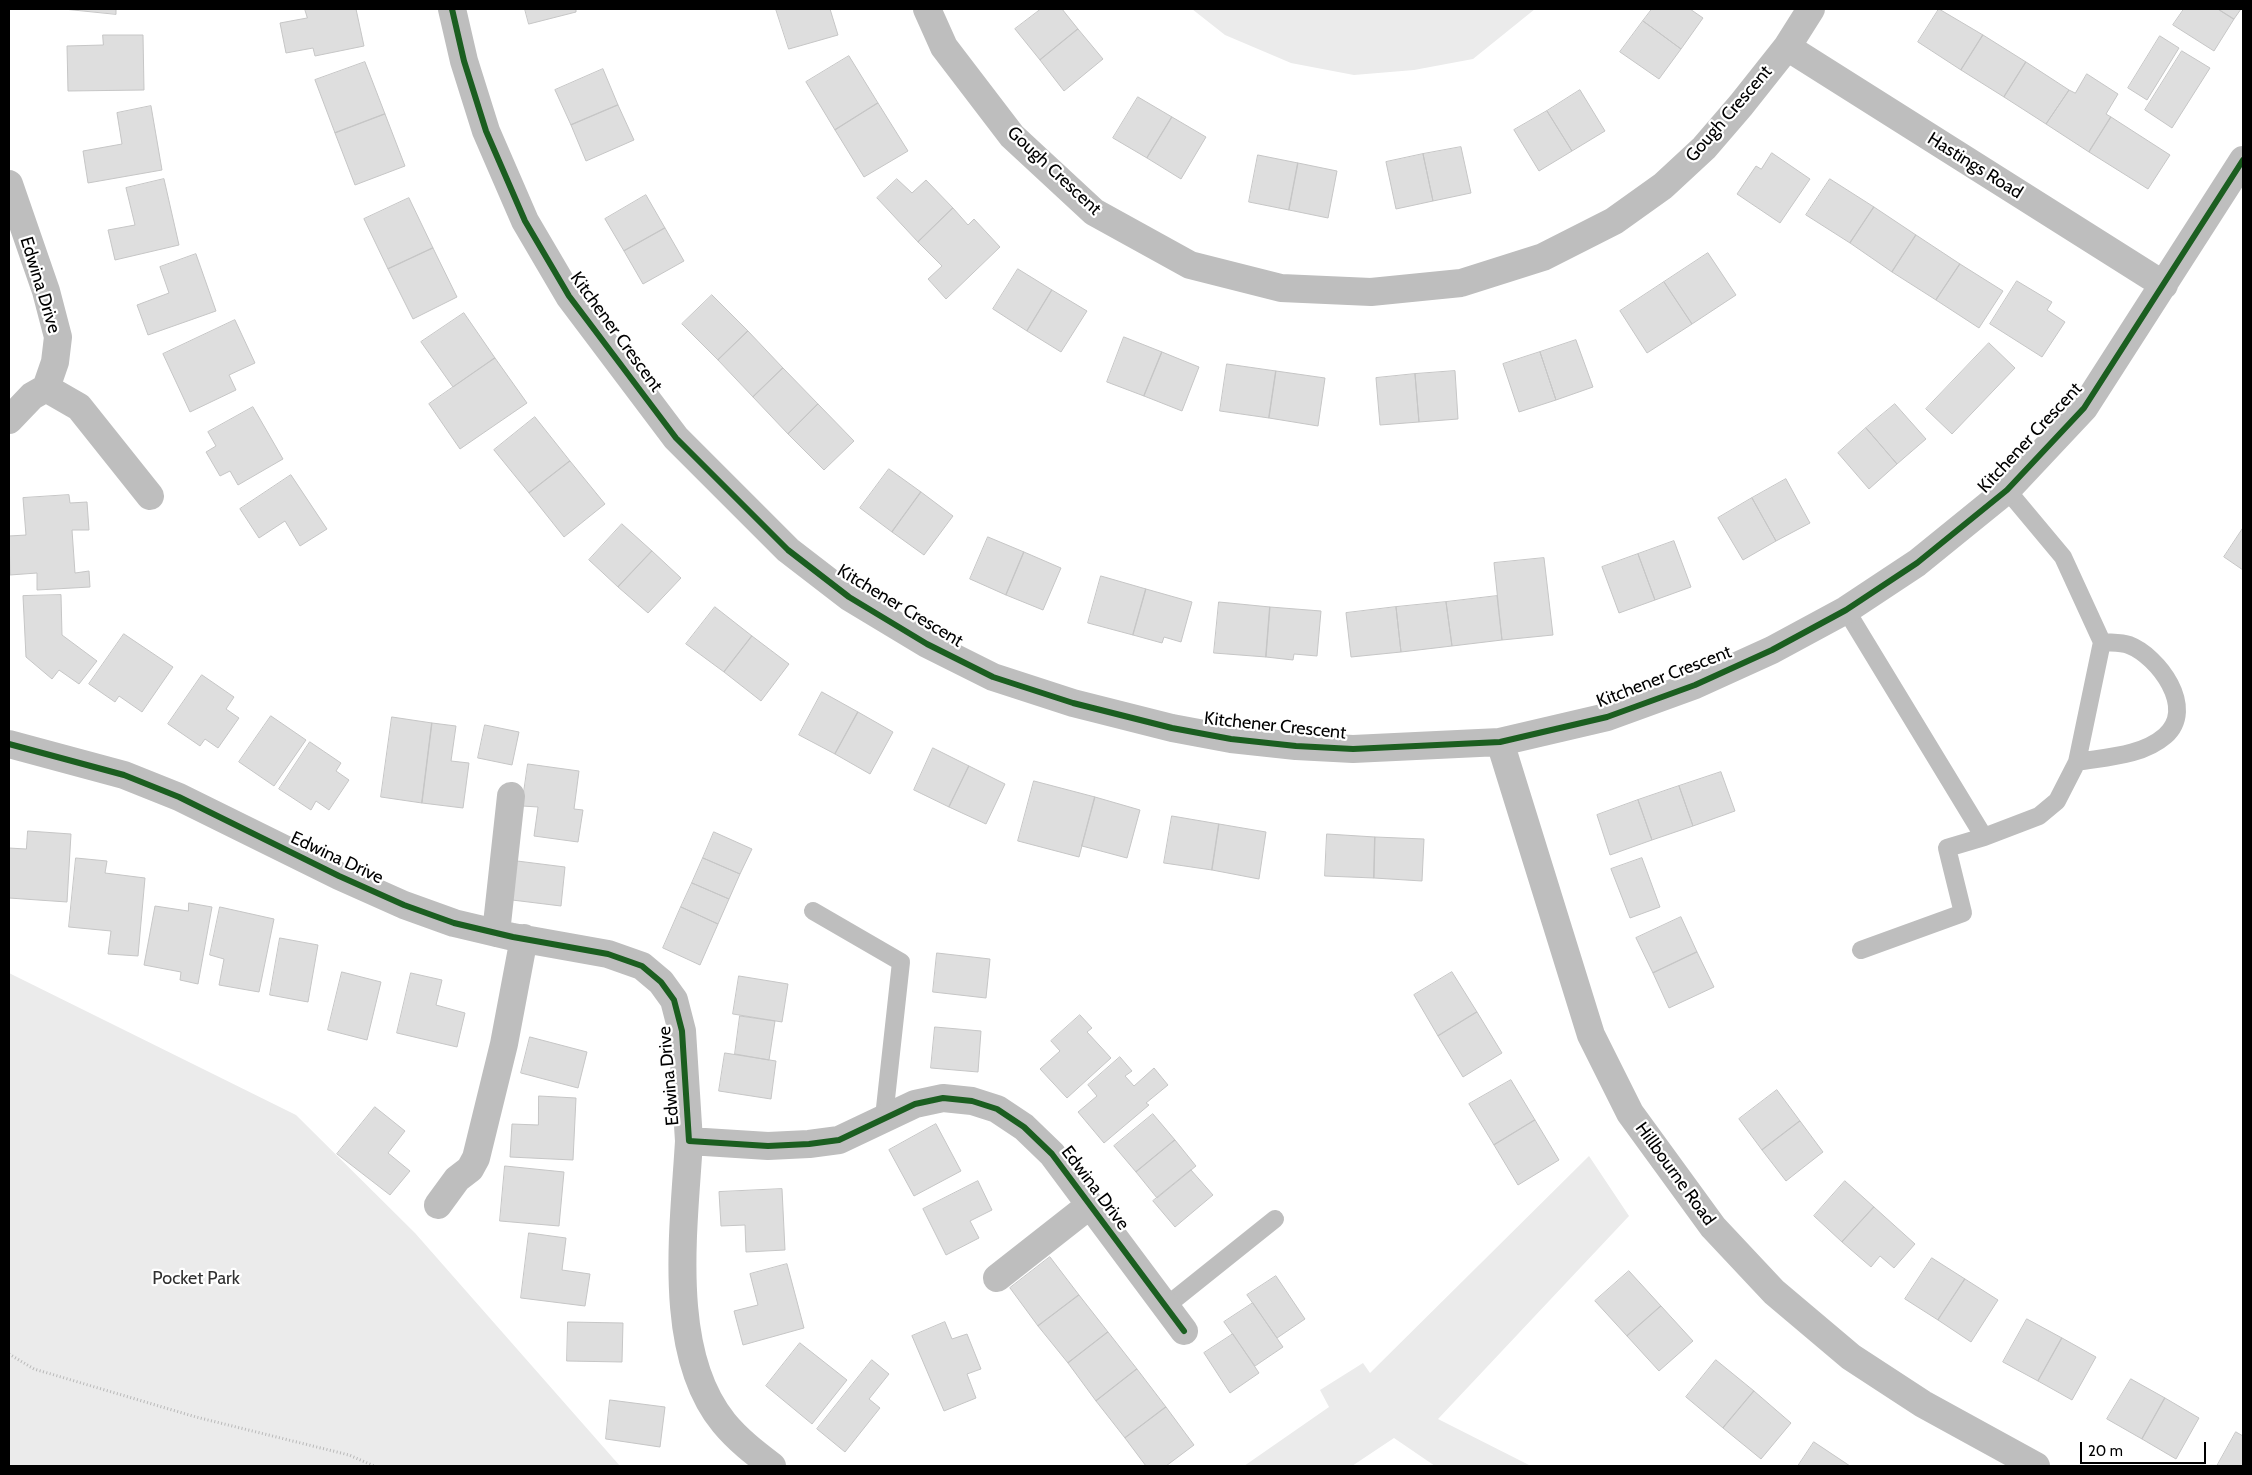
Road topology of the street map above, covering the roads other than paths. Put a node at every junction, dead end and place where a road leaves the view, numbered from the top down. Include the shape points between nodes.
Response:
1 (452, 9) edge
2 (927, 9) edge
3 (1811, 9) edge
4 (1786, 47) junction
5 (2243, 160) edge
6 (9, 184) edge
7 (2164, 285) junction
8 (46, 388) junction
9 (9, 420) edge
10 (2007, 490) junction
11 (150, 496) dead end
12 (1846, 610) junction
13 (2102, 642) junction
14 (1500, 742) junction
15 (9, 744) edge
16 (2078, 762) junction
17 (511, 796) dead end
18 (1984, 837) junction
19 (813, 911) dead end
20 (496, 933) junction
21 (524, 938) junction
22 (1861, 950) dead end
23 (884, 1117) junction
24 (689, 1141) junction
25 (438, 1205) dead end
26 (1090, 1205) junction
27 (1275, 1219) dead end
28 (997, 1278) dead end
29 (1165, 1307) junction
30 (1184, 1331) dead end
31 (772, 1466) edge
32 (2036, 1466) edge

1 - 14 street, Kitchener Crescent via 486,131 525,221 569,296 676,438 788,550 849,597 927,644 993,677 1073,703 1172,728 1231,739 1334,748
2 - 4 street, Gough Crescent via 944,47 1012,136 1094,212 1190,265 1281,288 1371,292 1461,283 1544,257 1614,221 1663,186 1704,148
3 - 4 street, Gough Crescent
4 - 7 street, Hastings Road
5 - 7 street, Kitchener Crescent
6 - 8 street, Edwina Drive via 46,291 58,337 55,362
7 - 10 street, Kitchener Crescent via 2084,408
8 - 9 street via 32,396
8 - 11 street via 79,407
10 - 12 street, Kitchener Crescent via 1917,563
10 - 13 lane via 2063,557
12 - 14 street, Kitchener Crescent via 1772,650 1695,685 1607,717
12 - 18 lane
13 - 16 lane
13 - 16 lane via 2127,644 2147,655 2164,674 2177,699 2175,721 2166,735 2149,747
14 - 32 street, Hillbourne Road via 1591,1035 1630,1113 1713,1227 1774,1292 1851,1357 1923,1404
15 - 20 street, Edwina Drive via 124,775 179,797 404,905 454,923
16 - 18 lane via 2057,801 2039,816
17 - 20 street
18 - 22 lane via 1947,848 1963,913
19 - 23 lane via 901,962
20 - 21 street, Edwina Drive
21 - 24 street, Edwina Drive via 608,954 642,966 661,982 674,1000 682,1031
21 - 25 street via 504,1044 476,1158
23 - 24 street, Edwina Drive via 838,1140 809,1144 768,1146
23 - 26 street, Edwina Drive via 915,1104 943,1098 972,1100 997,1109 1024,1126 1052,1154
24 - 31 street, Edwina Drive via 683,1299 693,1364 724,1423 749,1449
26 - 28 street, Edwina Drive
26 - 29 street, Edwina Drive
27 - 29 lane
29 - 30 street, Edwina Drive

